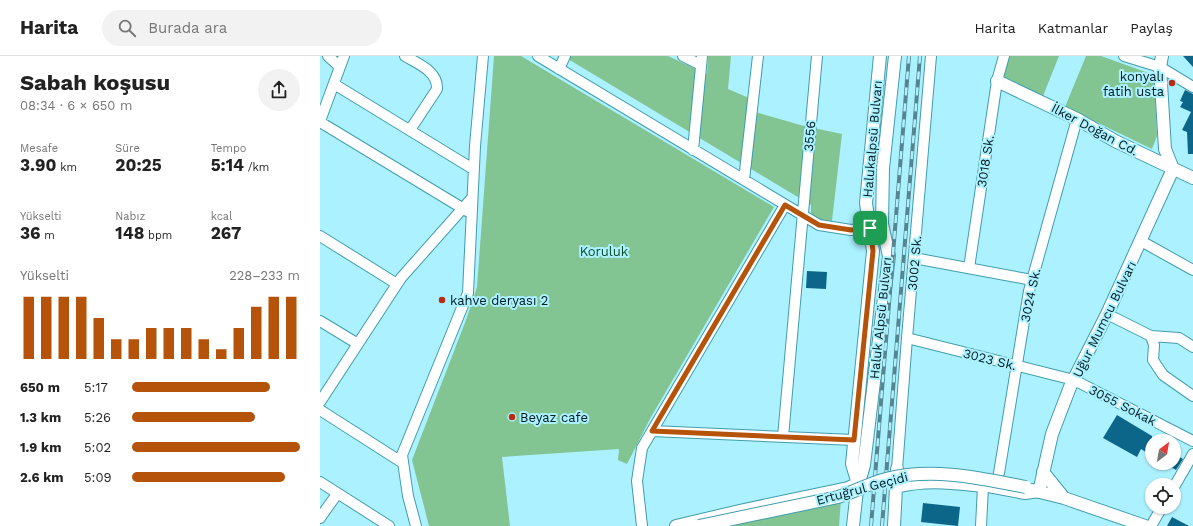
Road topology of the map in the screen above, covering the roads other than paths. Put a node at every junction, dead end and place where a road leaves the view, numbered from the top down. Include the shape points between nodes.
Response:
1 (328, 56) edge
2 (344, 56) edge
3 (405, 56) edge
4 (483, 56) edge
5 (538, 56) edge
6 (565, 56) edge
7 (683, 56) edge
8 (758, 56) edge
9 (817, 56) edge
10 (880, 56) edge
11 (895, 56) edge
12 (931, 56) edge
13 (1004, 56) edge
14 (1124, 56) edge
15 (702, 60) edge
16 (1161, 62) edge
17 (340, 67) junction
18 (559, 69) junction
19 (997, 81) junction
20 (334, 84) junction
21 (1193, 86) edge
22 (1077, 119) junction
23 (320, 122) edge
24 (410, 130) junction
25 (694, 150) junction
26 (1173, 169) junction
27 (473, 170) junction
28 (1193, 178) edge
29 (744, 180) junction
30 (785, 205) junction
31 (467, 211) junction
32 (802, 216) junction
33 (882, 224) junction
34 (870, 228) junction
35 (320, 236) edge
36 (1141, 241) junction
37 (914, 258) junction
38 (969, 268) junction
39 (1193, 270) edge
40 (1032, 280) junction
41 (397, 284) junction
42 (1107, 314) junction
43 (320, 321) edge
44 (1151, 336) junction
45 (907, 338) junction
46 (358, 344) junction
47 (1193, 347) edge
48 (1016, 366) junction
49 (1074, 380) junction
50 (1193, 396) edge
51 (320, 402) edge
52 (320, 410) edge
53 (652, 431) junction
54 (783, 437) junction
55 (854, 440) junction
56 (1193, 442) edge
57 (1193, 454) edge
58 (403, 463) junction
59 (897, 469) joint
60 (1043, 472) junction
61 (998, 473) dead end
62 (1179, 478) edge
63 (320, 482) edge
64 (858, 484) junction
65 (984, 486) junction
66 (896, 487) junction
67 (1039, 492) junction
68 (337, 494) junction
69 (1064, 498) junction
70 (1158, 514) edge
71 (320, 518) edge
72 (389, 526) edge
73 (416, 526) edge
74 (642, 526) edge
75 (676, 526) edge
76 (694, 526) edge
77 (699, 526) edge
78 (853, 526) edge
79 (894, 526) edge
80 (981, 526) edge
81 (1145, 526) edge
82 (1151, 526) edge

1 - 17 street
2 - 17 street
3 - 24 street via 432,72 438,81 437,89
4 - 27 street
5 - 18 street
6 - 18 street
7 - 15 street
8 - 29 street
9 - 32 street, 3556
10 - 34 main road, Halukalpsü Bulvarı via 866,203
11 - 33 main road, Haluk Alpsü Bulvarı via 883,168
12 - 37 street, 3002 Sk.
13 - 19 street, 3018 Sk.
14 - 16 street
15 - 25 street
16 - 21 street
16 - 26 main road via 1165,149
17 - 20 street
18 - 25 street
19 - 22 main road, İlker Doğan Cd.
19 - 38 street, 3018 Sk.
20 - 23 street
20 - 24 street
22 - 26 main road, İlker Doğan Cd. via 1115,142
22 - 40 street, 3024 Sk.
23 - 31 street
24 - 27 street
25 - 29 street
26 - 28 main road, İlker Doğan Cd.
26 - 36 main road, Uğur Mumcu Bulvarı
27 - 31 street via 472,198
29 - 30 street
30 - 32 street
30 - 53 street
31 - 41 street
31 - 58 street via 468,293 402,455
32 - 34 street via 819,225 851,230
32 - 54 street, 3556
33 - 34 street
33 - 64 main road, Haluk Alpsü Bulvarı via 889,256 864,465
34 - 55 main road, Halukalpsü Bulvarı via 873,251
35 - 41 street
36 - 39 street
36 - 42 main road, Uğur Mumcu Bulvarı
37 - 38 street
37 - 45 street, 3002 Sk.
38 - 40 street
40 - 48 street, 3024 Sk.
41 - 46 street
42 - 44 street
42 - 49 main road, Uğur Mumcu Bulvarı
43 - 46 street
44 - 47 street via 1179,338
44 - 50 street via 1154,345 1152,360 1163,375
45 - 48 street, 3023 Sk.
45 - 59 street, 3002 Sk.
46 - 51 street
48 - 49 street, 3023 Sk.
48 - 61 street, 3024 Sk.
49 - 56 street, 3055 Sokak
49 - 60 main road, Uğur Mumcu Bulvarı via 1052,434
52 - 58 street
53 - 54 street
53 - 74 street via 642,448 636,481
54 - 55 street
55 - 64 main road, Halukalpsü Bulvarı via 852,464
57 - 62 street
58 - 73 street
59 - 66 main road
60 - 67 main road, Uğur Mumcu Bulvarı
60 - 69 main road
63 - 68 street
64 - 75 main road
64 - 78 main road
65 - 66 main road via 921,482
65 - 67 street via 1025,494
65 - 80 street
66 - 79 main road
67 - 69 main road, Ertuğrul Geçidi
67 - 77 main road, Ertuğrul Geçidi, bridge via 985,479 922,473 885,479 838,497
68 - 71 street
68 - 72 street
69 - 81 main road, Ertuğrul Geçidi
70 - 82 street
76 - 77 main road, Ertuğrul Geçidi

